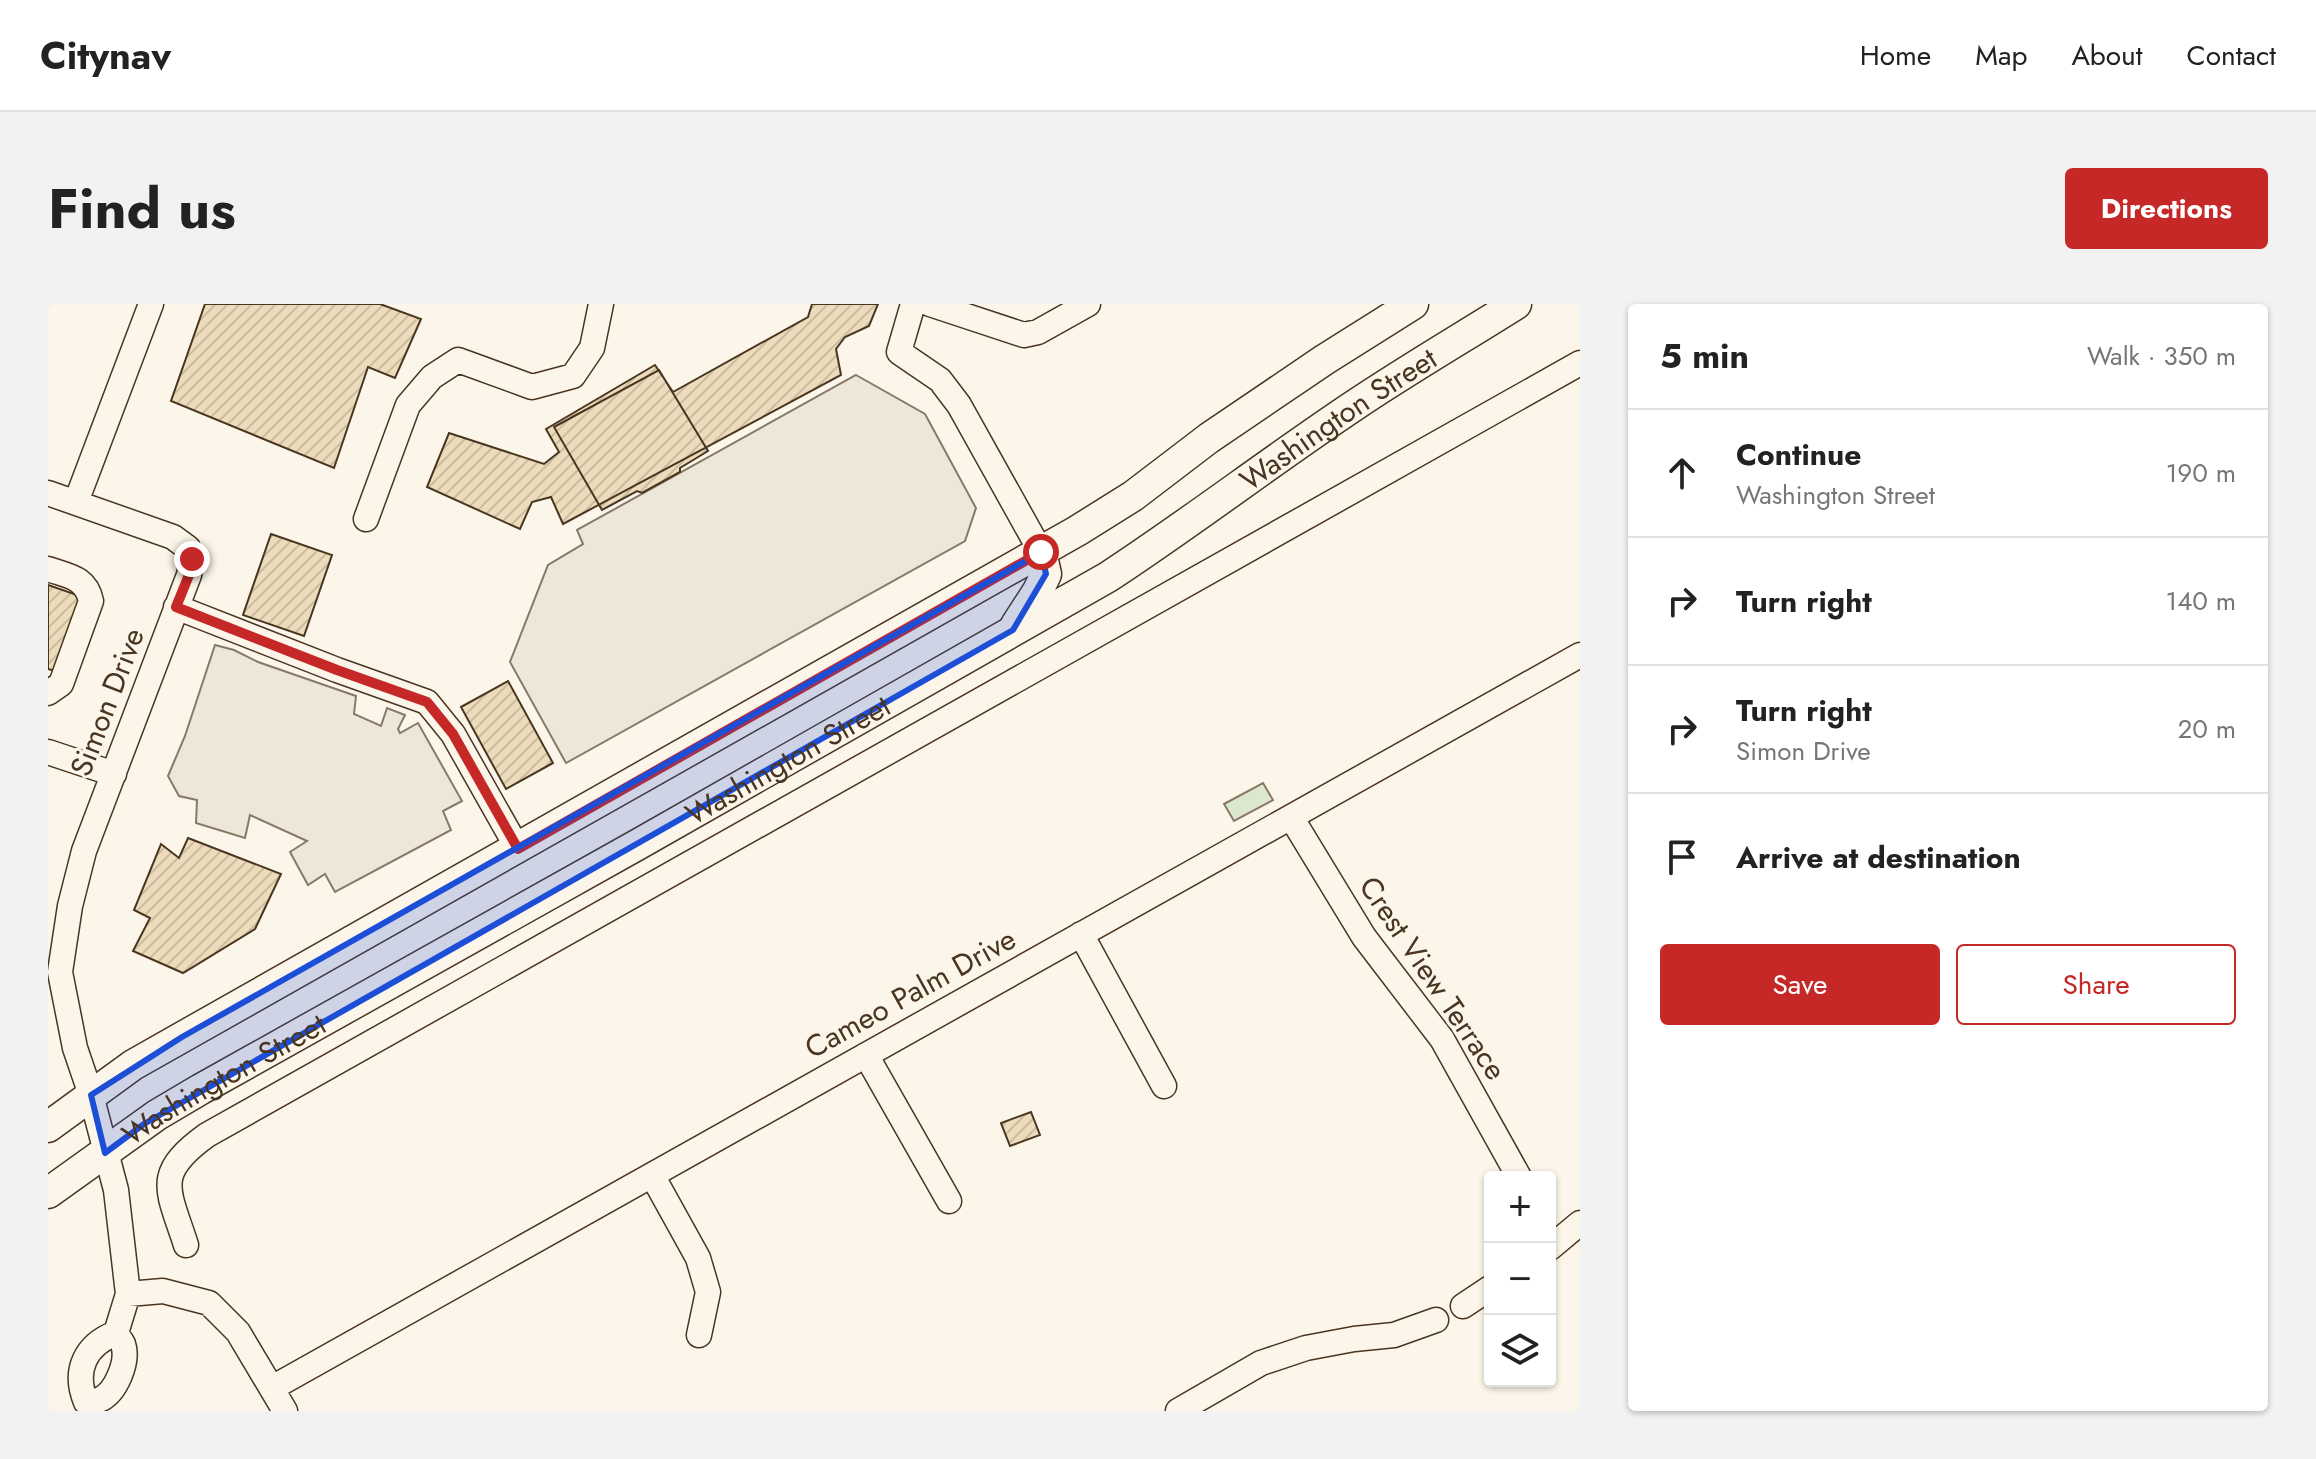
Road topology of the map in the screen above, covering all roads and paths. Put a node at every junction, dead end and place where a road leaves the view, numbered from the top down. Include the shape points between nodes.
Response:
1 (151, 304) edge
2 (601, 304) edge
3 (913, 304) edge
4 (930, 304) edge
5 (1088, 304) edge
6 (1413, 304) edge
7 (1516, 304) edge
8 (1580, 363) edge
9 (48, 493) edge
10 (76, 502) junction
11 (366, 519) dead end
12 (1041, 552) junction
13 (48, 569) edge
14 (176, 607) junction
15 (1013, 630) junction
16 (1580, 655) edge
17 (48, 693) edge
18 (48, 752) edge
19 (114, 774) junction
20 (1291, 817) junction
21 (518, 849) junction
22 (1081, 934) junction
23 (866, 1055) junction
24 (1164, 1086) dead end
25 (94, 1108) junction
26 (48, 1127) edge
27 (105, 1153) junction
28 (1516, 1171) edge
29 (652, 1175) junction
30 (48, 1193) edge
31 (949, 1201) dead end
32 (1580, 1223) edge
33 (1556, 1239) edge
34 (186, 1245) dead end
35 (1484, 1292) edge
36 (128, 1294) junction
37 (1463, 1306) dead end
38 (1436, 1320) dead end
39 (116, 1333) junction
40 (699, 1335) dead end
41 (272, 1388) junction
42 (84, 1407) edge
43 (285, 1411) edge
44 (1178, 1411) edge

1 - 10 street
2 - 11 street via 592,348 573,376 532,387 458,360 432,377 408,405
3 - 12 street via 899,352 940,380 959,405
4 - 5 street via 1024,335
6 - 12 main road, Washington Street via 1222,429 1133,496
7 - 15 main road, Washington Street via 1354,405 1141,556
8 - 34 street via 207,1135 184,1151 172,1168 168,1191
9 - 10 street, Simon Drive
10 - 14 street, Simon Drive via 173,537 188,548 189,575
12 - 15 main road via 1046,574
12 - 21 main road, Washington Street
13 - 17 street via 83,582 91,601 61,684
14 - 19 street, Simon Drive
14 - 21 street via 427,702 453,734
15 - 27 main road, Washington Street via 201,1089
16 - 20 street, Cameo Palm Drive
18 - 19 street
19 - 25 street, Simon Drive via 84,851 60,972
20 - 22 street, Cameo Palm Drive
20 - 28 street, Crest View Terrace via 1364,937 1442,1039
21 - 25 main road, Washington Street via 133,1065
22 - 23 street, Cameo Palm Drive
22 - 24 street
23 - 29 street, Cameo Palm Drive
23 - 31 street
25 - 26 main road, Washington Street
25 - 27 street, Simon Drive
27 - 30 main road, Washington Street
27 - 36 street, Simon Drive via 116,1190
29 - 40 street via 698,1258 708,1292
29 - 41 street, Cameo Palm Drive
32 - 33 street
35 - 37 street
36 - 39 street
36 - 41 street via 163,1291 209,1303 238,1332
38 - 44 street via 1394,1335 1306,1348 1261,1363
39 - 42 street via 103,1338 83,1363
39 - 42 street via 124,1346 124,1364 109,1394
41 - 43 street

